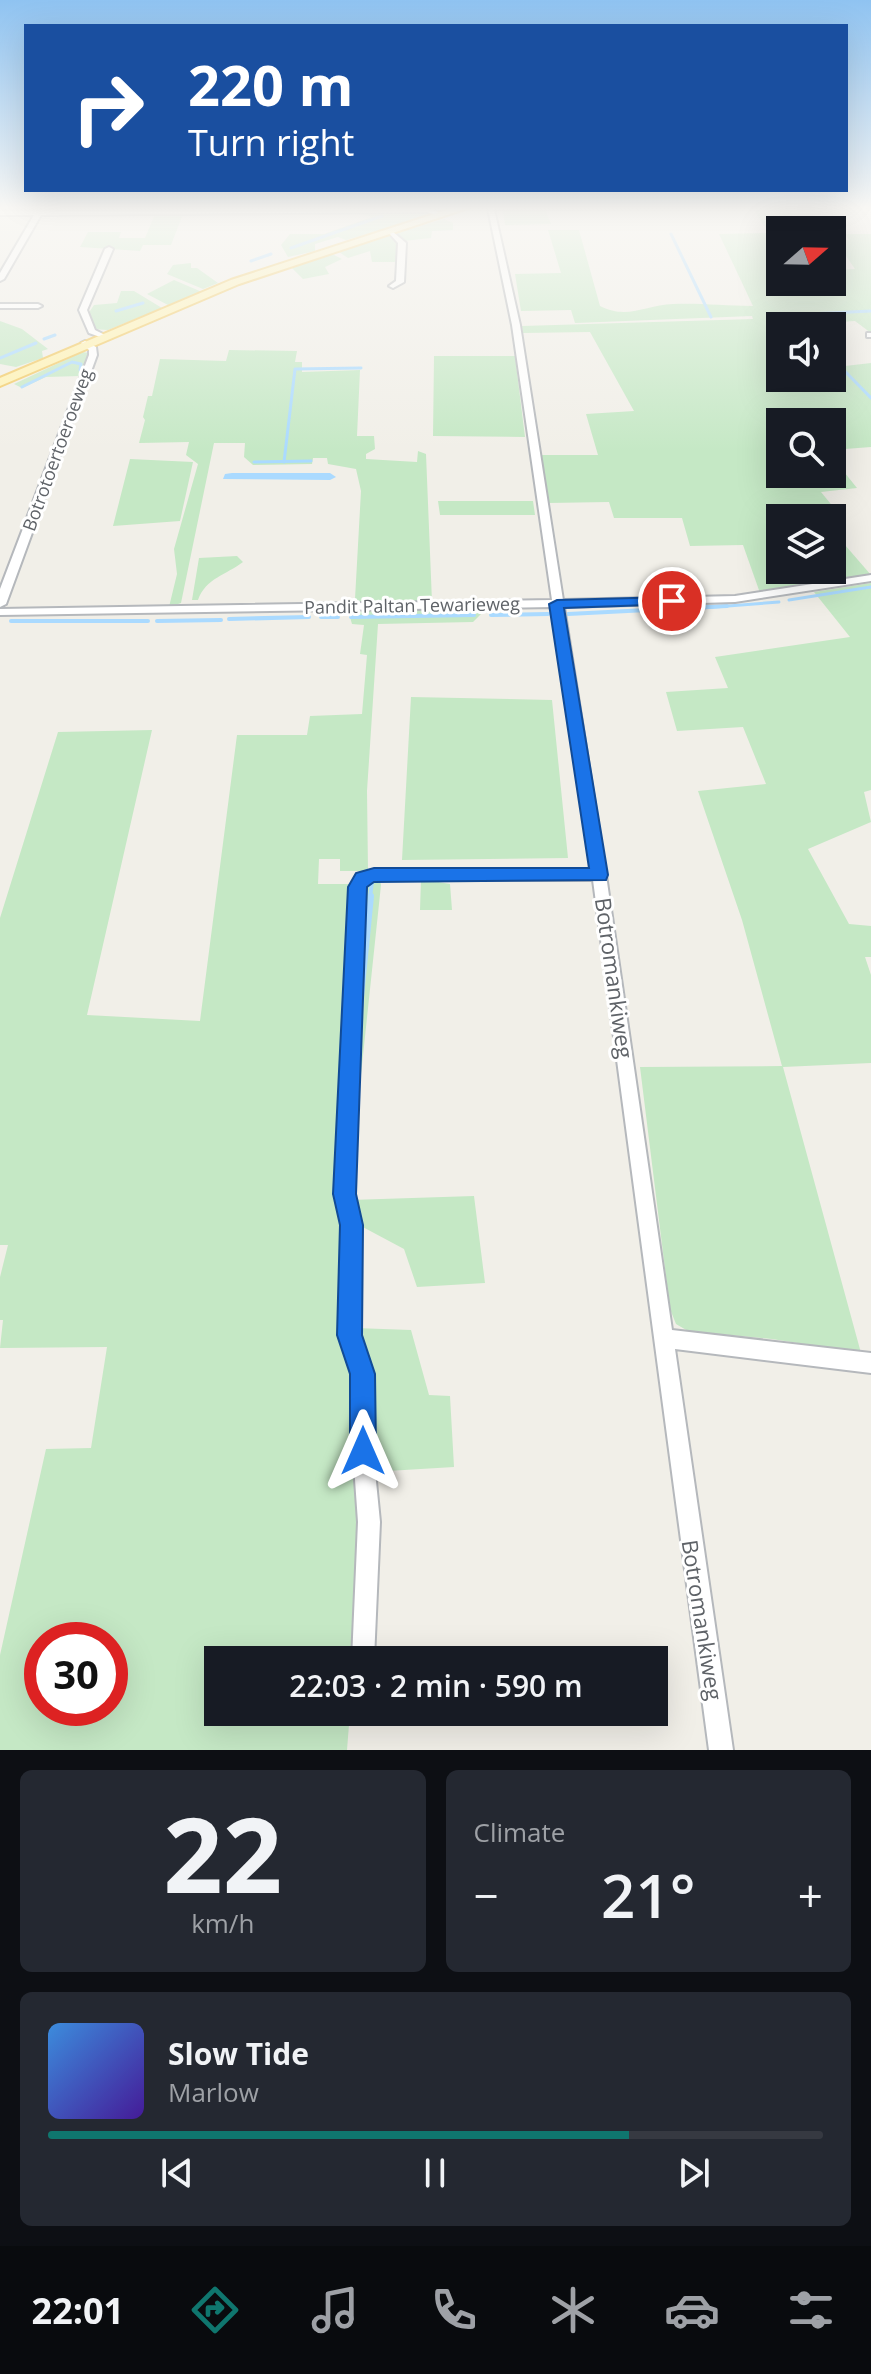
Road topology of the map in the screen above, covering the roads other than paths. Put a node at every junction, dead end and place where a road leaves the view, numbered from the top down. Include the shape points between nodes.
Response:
1 (93, 288) edge
2 (221, 288) edge
3 (507, 288) edge
4 (0, 306) edge
5 (38, 306) dead end
6 (103, 336) junction
7 (85, 343) junction
8 (0, 382) edge
9 (871, 578) edge
10 (557, 604) junction
11 (2, 609) edge
12 (0, 626) edge
13 (599, 875) junction
14 (662, 1338) junction
15 (871, 1363) edge
16 (364, 1646) edge
17 (721, 1750) edge

1 - 6 street via 83,310 92,331
2 - 6 main road
3 - 10 street, Botromankiweg
4 - 5 street
6 - 7 main road
7 - 8 main road
7 - 11 street, Botrotoertoeroeweg via 93,355
9 - 10 street, Pandit Paltan Tewarieweg via 735,599
10 - 11 street, Pandit Paltan Tewarieweg
10 - 13 street, Botromankiweg
11 - 12 street, Botrotoertoeroeweg
13 - 14 street, Botromankiweg
13 - 16 street via 374,875 363,878 358,887 345,1194 351,1225 350,1335 362,1374 369,1522
14 - 15 street
14 - 17 street, Botromankiweg

